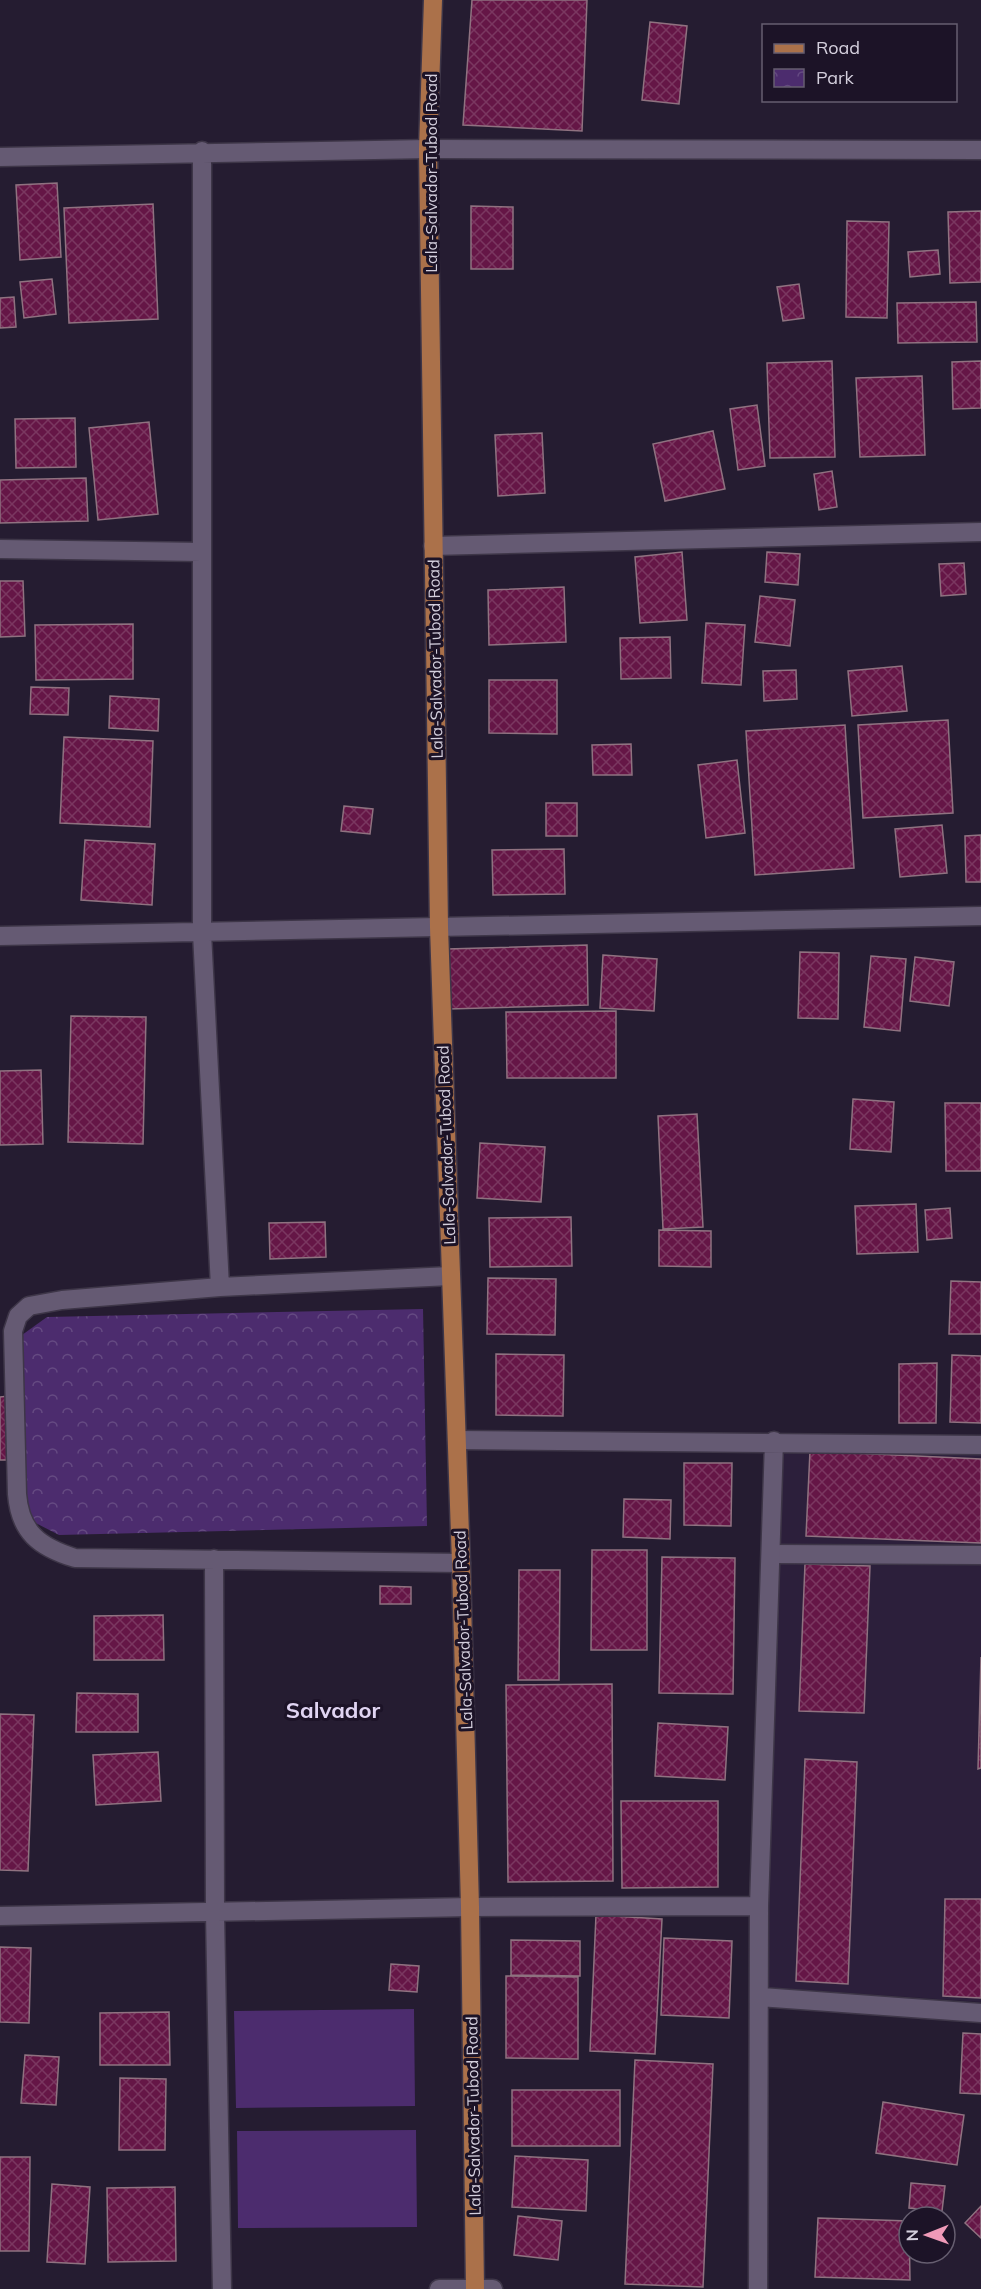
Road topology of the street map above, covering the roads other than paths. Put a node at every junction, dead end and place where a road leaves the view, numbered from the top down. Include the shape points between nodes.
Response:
1 (433, 0) edge
2 (428, 149) junction
3 (981, 150) edge
4 (202, 151) junction
5 (0, 157) edge
6 (981, 532) edge
7 (433, 546) junction
8 (0, 549) edge
9 (202, 552) junction
10 (981, 916) edge
11 (439, 927) junction
12 (202, 933) junction
13 (0, 936) edge
14 (450, 1276) junction
15 (220, 1287) junction
16 (457, 1440) junction
17 (774, 1441) junction
18 (981, 1445) edge
19 (772, 1554) junction
20 (981, 1555) edge
21 (214, 1559) junction
22 (461, 1563) junction
23 (759, 1906) junction
24 (470, 1907) junction
25 (215, 1913) junction
26 (0, 1916) edge
27 (760, 1997) junction
28 (981, 2013) edge
29 (222, 2289) edge
30 (439, 2289) edge
31 (475, 2289) edge
32 (493, 2289) edge
33 (758, 2289) edge

1 - 2 main road, Lala-Salvador-Tubod Road
2 - 3 street
2 - 4 street
2 - 7 main road, Lala-Salvador-Tubod Road
4 - 5 street
4 - 9 street
6 - 7 street
7 - 11 main road, Lala-Salvador-Tubod Road
8 - 9 street
9 - 12 street
10 - 11 street
11 - 12 street
11 - 14 main road, Lala-Salvador-Tubod Road
12 - 13 street
12 - 15 street
14 - 15 street
14 - 16 main road, Lala-Salvador-Tubod Road
15 - 21 street via 42,1303 29,1306 18,1316 13,1331 17,1494 19,1516 28,1530 56,1552 75,1558
16 - 17 street
16 - 22 main road, Lala-Salvador-Tubod Road
17 - 18 street
17 - 19 street
19 - 20 street
19 - 23 street
21 - 22 street
21 - 25 street
22 - 24 main road, Lala-Salvador-Tubod Road
23 - 24 street
23 - 27 street
24 - 25 street
24 - 31 main road, Lala-Salvador-Tubod Road
25 - 26 street
25 - 29 street
27 - 28 street
27 - 33 street
30 - 31 street
31 - 32 street

